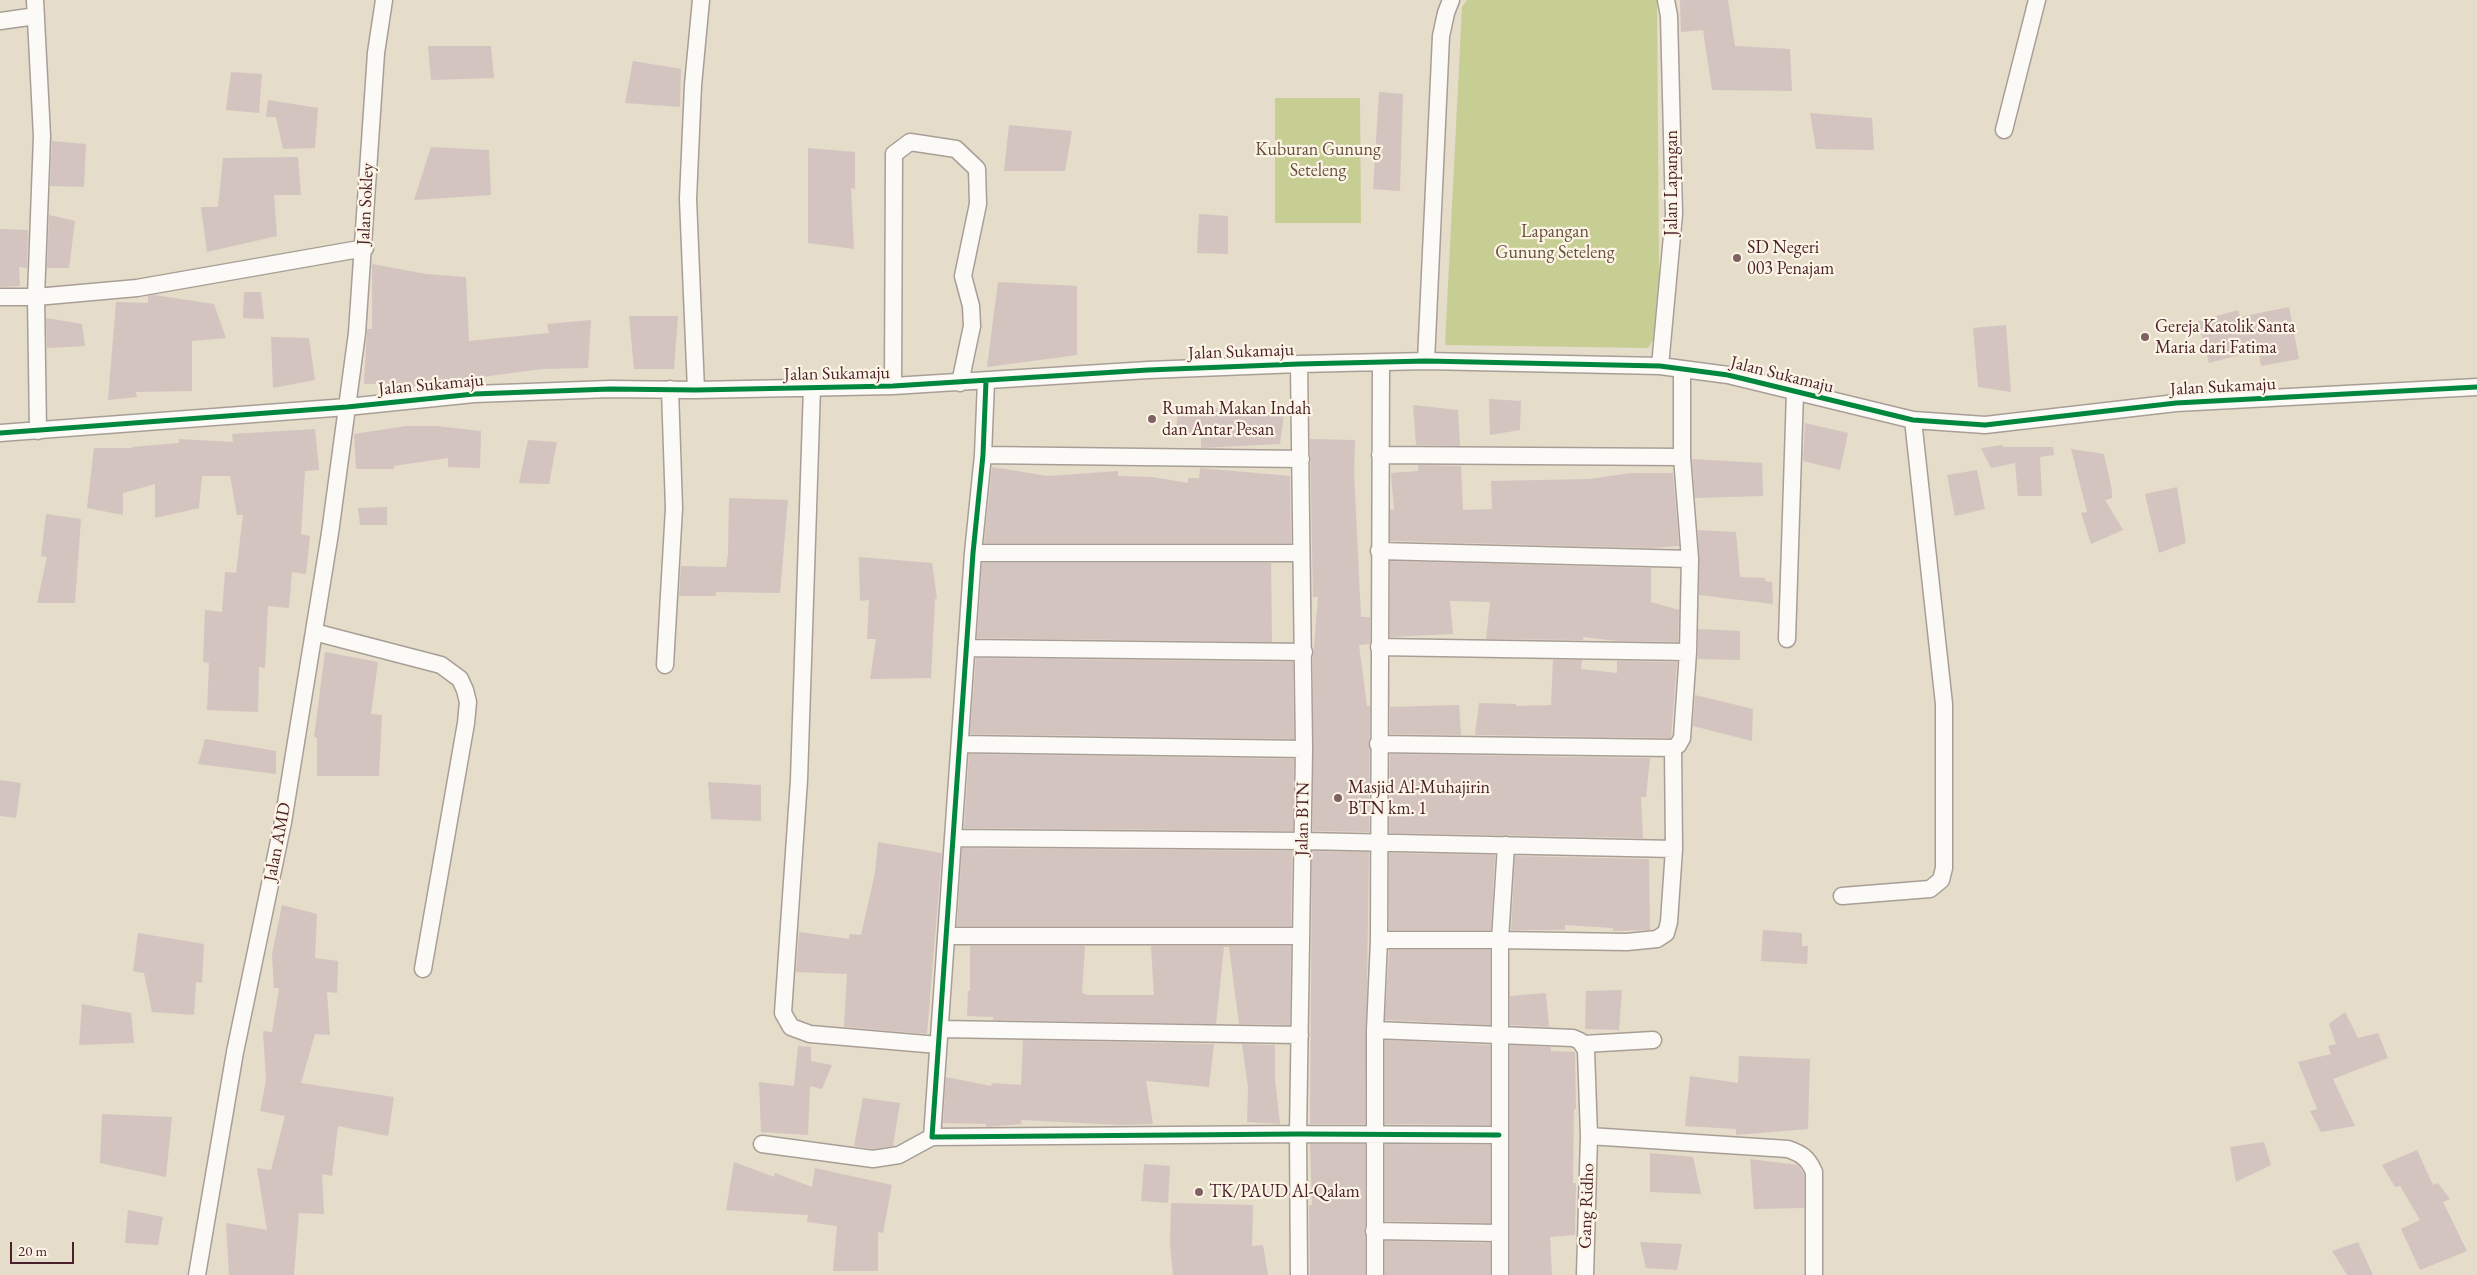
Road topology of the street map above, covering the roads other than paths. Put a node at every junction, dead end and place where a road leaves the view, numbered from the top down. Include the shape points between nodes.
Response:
1 (384, 0) edge
2 (701, 0) edge
3 (1451, 0) edge
4 (1666, 0) edge
5 (2037, 0) edge
6 (35, 8) edge
7 (0, 21) edge
8 (2004, 130) dead end
9 (365, 248) junction
10 (0, 297) edge
11 (36, 297) junction
12 (1426, 361) junction
13 (1381, 363) junction
14 (1299, 364) junction
15 (1660, 366) junction
16 (1682, 369) junction
17 (986, 381) junction
18 (960, 382) junction
19 (894, 386) junction
20 (2477, 387) edge
21 (812, 388) junction
22 (670, 389) junction
23 (696, 390) junction
24 (1795, 392) junction
25 (347, 407) junction
26 (1913, 420) junction
27 (38, 431) junction
28 (0, 433) edge
29 (983, 455) junction
30 (1380, 455) junction
31 (1682, 458) junction
32 (1301, 459) junction
33 (1379, 551) junction
34 (973, 553) junction
35 (1301, 553) junction
36 (1690, 560) junction
37 (314, 632) junction
38 (1787, 639) dead end
39 (1379, 647) junction
40 (966, 648) junction
41 (1304, 652) junction
42 (1688, 652) junction
43 (665, 665) dead end
44 (960, 744) junction
45 (1378, 744) junction
46 (1673, 748) junction
47 (1304, 749) junction
48 (953, 838) junction
49 (1304, 840) junction
50 (1380, 842) junction
51 (1506, 846) junction
52 (1674, 849) junction
53 (1842, 896) dead end
54 (946, 936) junction
55 (1301, 936) junction
56 (1379, 940) junction
57 (1500, 940) junction
58 (423, 969) dead end
59 (1375, 1030) junction
60 (1300, 1035) junction
61 (1500, 1036) junction
62 (939, 1037) junction
63 (1653, 1040) dead end
64 (1584, 1044) junction
65 (1298, 1134) junction
66 (1500, 1135) junction
67 (1375, 1136) junction
68 (1589, 1136) junction
69 (932, 1138) junction
70 (762, 1144) dead end
71 (1374, 1231) junction
72 (1499, 1233) junction
73 (197, 1275) edge
74 (1299, 1275) edge
75 (1375, 1275) edge
76 (1500, 1275) edge
77 (1584, 1275) edge
78 (1814, 1275) edge

1 - 9 street, Jalan Sokley via 375,71
2 - 23 street via 688,199
3 - 12 street via 1441,36
4 - 15 street, Jalan Lapangan via 1674,214
5 - 8 street
6 - 7 street
6 - 11 street via 42,136
9 - 11 street via 186,281
9 - 25 street, Jalan Sokley
10 - 11 street
11 - 27 street
12 - 13 street, Jalan Sukamaju
12 - 15 street, Jalan Sukamaju
13 - 14 street, Jalan Sukamaju
13 - 30 street
14 - 17 street, Jalan Sukamaju
14 - 32 street, Jalan BTN
15 - 16 street, Jalan Sukamaju
16 - 24 street, Jalan Sukamaju via 1728,375
16 - 31 street
17 - 18 street, Jalan Sukamaju
17 - 29 street
18 - 19 street, Jalan Sukamaju
18 - 19 street via 972,326 971,306 963,276 978,204 977,169 956,149 910,142 894,154
19 - 21 street, Jalan Sukamaju
20 - 26 street, Jalan Sukamaju via 2176,403 1985,424
21 - 23 street, Jalan Sukamaju
21 - 62 street via 799,780 784,1014 791,1027 810,1034
22 - 23 street, Jalan Sukamaju
22 - 25 street, Jalan Sukamaju via 474,394
22 - 43 street via 674,508
24 - 26 street, Jalan Sukamaju
24 - 38 street
25 - 27 street, Jalan Sukamaju
25 - 37 street, Jalan AMD
26 - 53 street via 1944,704 1944,868 1941,880 1930,889
27 - 28 street, Jalan Sukamaju
29 - 32 street
29 - 34 street
30 - 31 street
30 - 33 street
31 - 36 street
32 - 35 street, Jalan BTN
33 - 36 street
33 - 39 street
34 - 35 street
34 - 40 street
35 - 41 street, Jalan BTN
36 - 42 street
37 - 58 street via 441,665 460,679 465,690 468,702 466,723
37 - 73 street, Jalan AMD via 283,822 235,1052
39 - 42 street
39 - 45 street
40 - 41 street
40 - 44 street
41 - 47 street, Jalan BTN
42 - 46 street via 1682,738
44 - 47 street
44 - 48 street
45 - 46 street
45 - 50 street
46 - 52 street
47 - 49 street, Jalan BTN
48 - 49 street
48 - 54 street
49 - 50 street
49 - 55 street, Jalan BTN
50 - 51 street
50 - 56 street
51 - 52 street
51 - 57 street
52 - 57 street via 1669,922 1662,938 1627,942
54 - 55 street
54 - 62 street
55 - 60 street, Jalan BTN
56 - 57 street
56 - 59 street
57 - 61 street
59 - 61 street
59 - 67 street
60 - 62 street
60 - 65 street, Jalan BTN
61 - 64 street via 1573,1038
61 - 66 street
62 - 69 street
63 - 64 street
64 - 68 street, Gang Ridho
65 - 67 street
65 - 69 street
65 - 74 street, Jalan BTN
66 - 67 street
66 - 72 street
67 - 71 street
68 - 77 street, Gang Ridho
68 - 78 street via 1788,1149 1802,1154 1810,1161 1814,1172
69 - 70 street via 899,1155 873,1159
71 - 72 street
71 - 75 street
72 - 76 street

